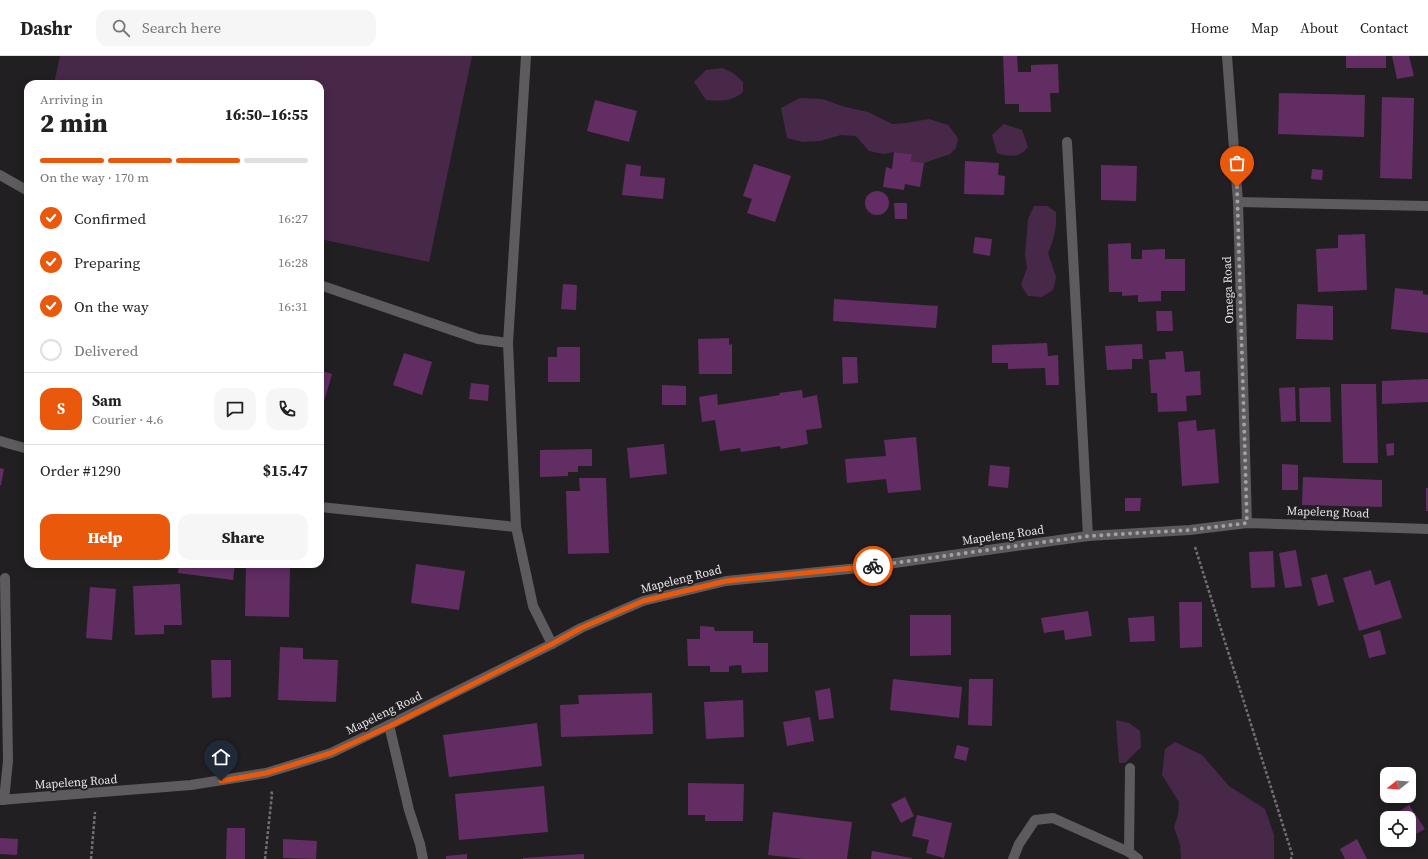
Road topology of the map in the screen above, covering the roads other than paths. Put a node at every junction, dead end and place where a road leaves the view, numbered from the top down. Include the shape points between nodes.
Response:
1 (526, 56) edge
2 (1227, 56) edge
3 (1067, 142) dead end
4 (0, 176) edge
5 (24, 189) edge
6 (1238, 202) junction
7 (1428, 206) edge
8 (324, 286) edge
9 (508, 344) junction
10 (0, 441) edge
11 (24, 448) edge
12 (324, 507) edge
13 (1247, 523) junction
14 (516, 527) junction
15 (1428, 529) edge
16 (1088, 536) junction
17 (5, 578) dead end
18 (552, 644) junction
19 (390, 726) junction
20 (1130, 768) dead end
21 (2, 800) edge
22 (1129, 852) junction
23 (422, 859) edge
24 (1013, 859) edge
25 (1138, 859) edge

1 - 9 street
2 - 6 street, Omega Road
3 - 16 street
4 - 5 street
6 - 7 street
6 - 13 street, Omega Road
8 - 9 street via 478,339
9 - 14 street
10 - 11 street
12 - 14 street
13 - 15 street, Mapeleng Road
13 - 16 street, Mapeleng Road via 1190,530
14 - 18 street via 533,606
16 - 18 street, Mapeleng Road via 859,568 726,581 643,601 581,628
17 - 21 street via 8,761
18 - 19 street, Mapeleng Road
19 - 21 street, Mapeleng Road via 331,753 266,773 191,786
19 - 23 street
20 - 22 street
22 - 24 street via 1053,818 1035,820 1019,844
22 - 25 street

